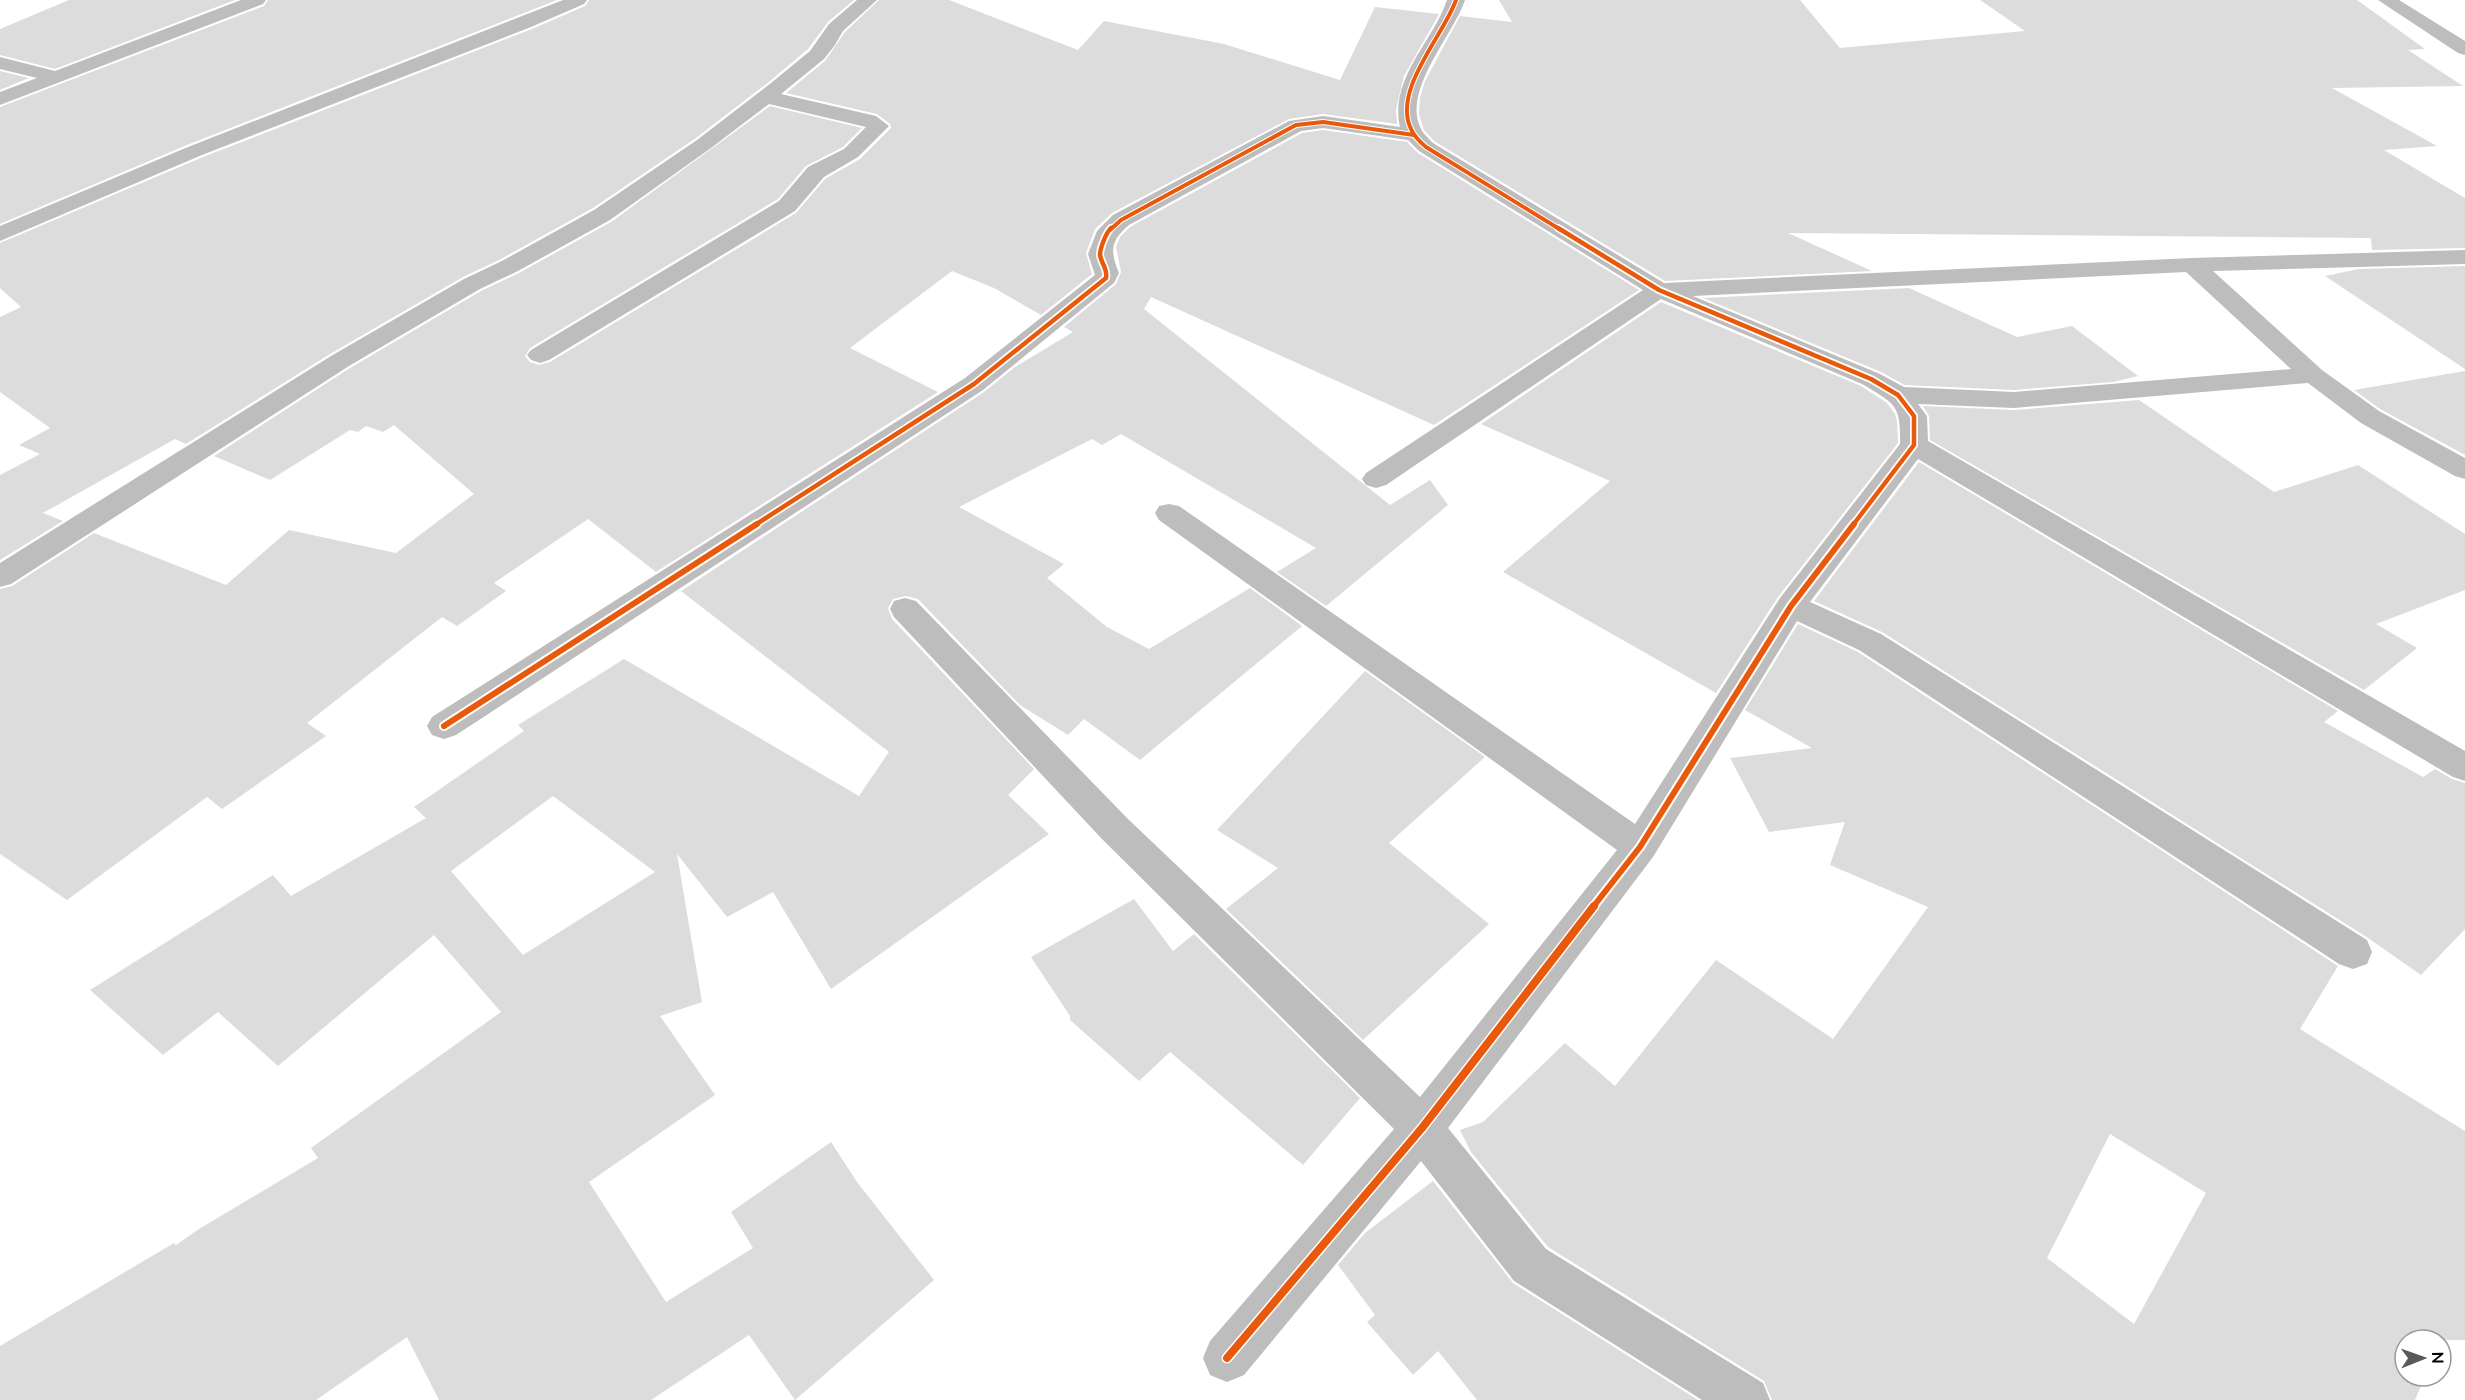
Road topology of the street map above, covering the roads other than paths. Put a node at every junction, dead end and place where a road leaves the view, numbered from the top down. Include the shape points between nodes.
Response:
1 (257, 0) edge
2 (578, 0) edge
3 (868, 0) edge
4 (1456, 0) edge
5 (2387, 0) edge
6 (2465, 49) edge
7 (0, 63) edge
8 (57, 76) junction
9 (766, 97) junction
10 (0, 99) edge
11 (1414, 135) junction
12 (0, 234) edge
13 (2465, 257) edge
14 (2192, 265) junction
15 (1659, 290) junction
16 (540, 354) dead end
17 (2313, 375) junction
18 (1898, 395) junction
19 (1914, 445) junction
20 (2465, 470) edge
21 (1376, 479) dead end
22 (1168, 513) dead end
23 (0, 577) edge
24 (1791, 606) junction
25 (905, 609) dead end
26 (444, 726) dead end
27 (2465, 768) edge
28 (1640, 847) junction
29 (2353, 952) dead end
30 (1422, 1128) junction
31 (1227, 1358) dead end
32 (1746, 1400) edge

1 - 8 street
2 - 12 street via 206,147
3 - 9 street via 835,28 817,55
4 - 11 street via 1414,79 1407,110
5 - 6 street
7 - 8 street
8 - 10 street
9 - 16 street via 869,120 879,126 851,153 816,172 787,206
9 - 23 street via 602,215 472,284 340,361
11 - 15 street via 1436,153
11 - 26 street via 1323,122 1296,125 1141,207 1108,231 1100,254 1106,278 974,384
13 - 14 street
14 - 15 street
14 - 17 street
15 - 18 street via 1871,379
15 - 21 street
17 - 18 street via 2014,400
17 - 20 street via 2370,417
18 - 19 street via 1914,417
19 - 24 street
19 - 27 street
22 - 28 street
24 - 28 street
24 - 29 street via 1870,642
25 - 30 street via 1115,829
28 - 30 street
30 - 31 street
30 - 32 street via 1530,1265

